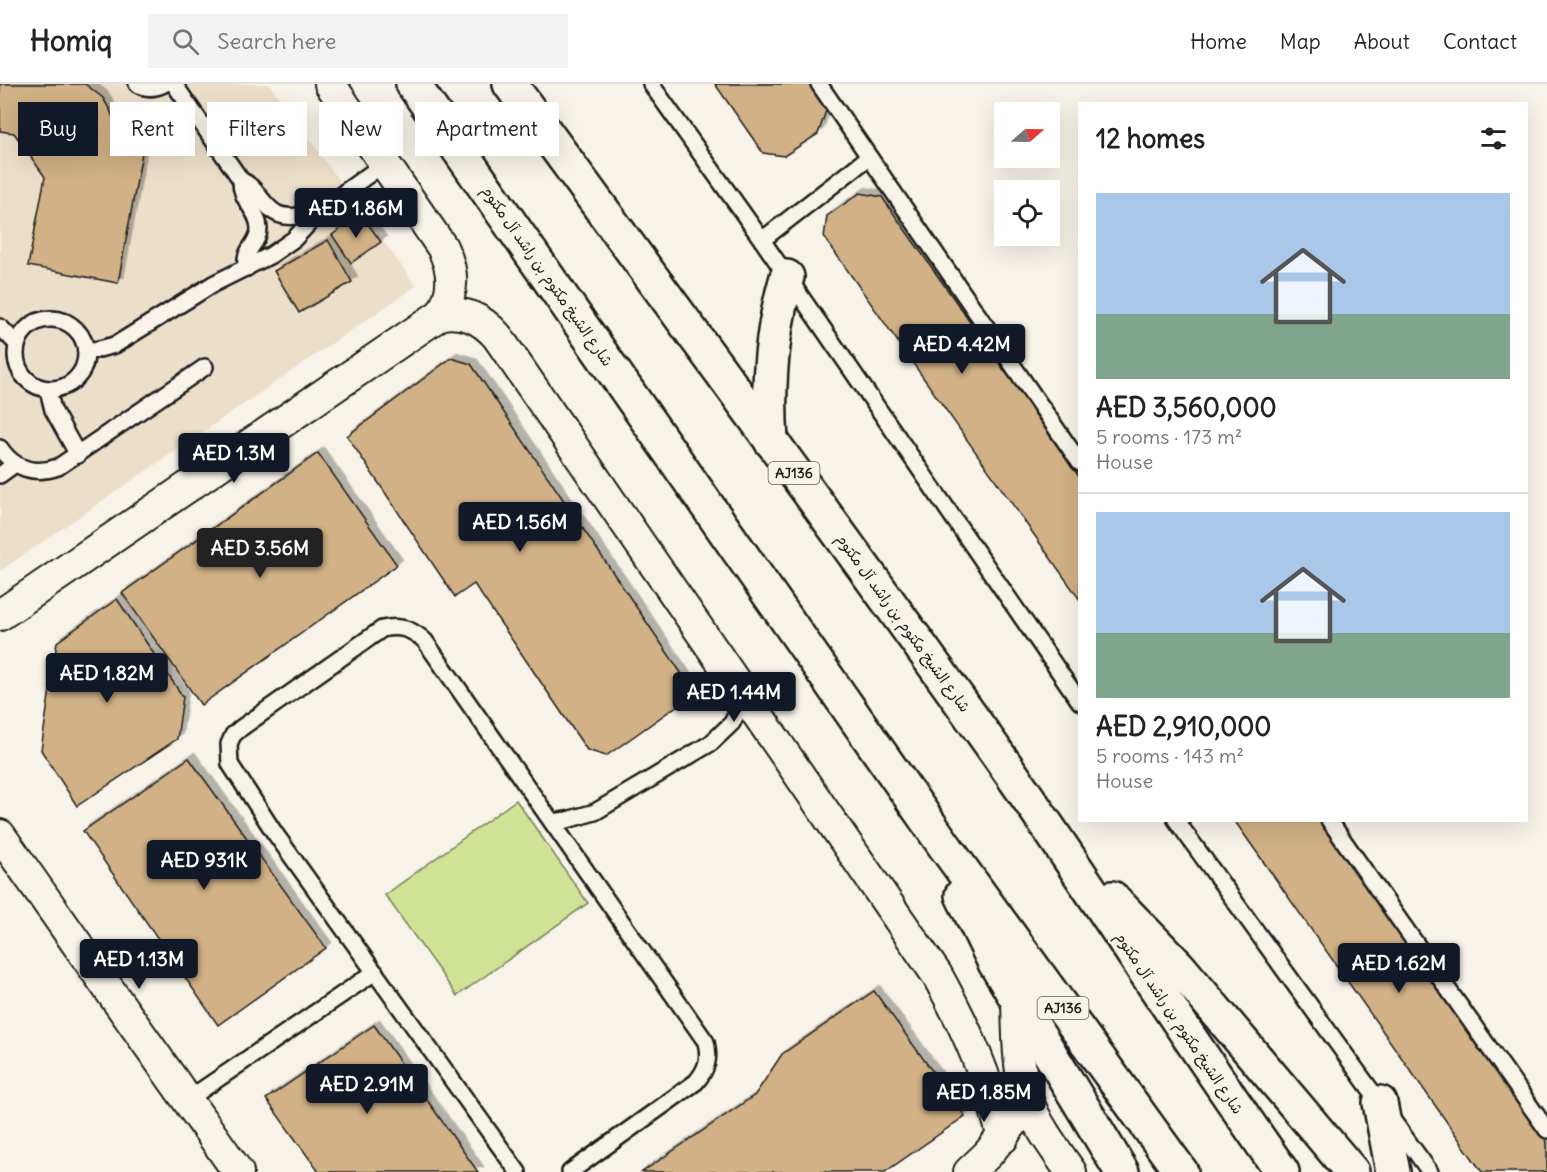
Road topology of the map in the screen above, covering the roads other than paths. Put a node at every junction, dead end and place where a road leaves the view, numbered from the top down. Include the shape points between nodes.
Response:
1 (137, 84) edge
2 (164, 84) edge
3 (174, 84) edge
4 (330, 84) edge
5 (413, 84) edge
6 (510, 84) edge
7 (651, 84) edge
8 (819, 84) edge
9 (869, 157) junction
10 (385, 163) junction
11 (241, 180) junction
12 (313, 219) junction
13 (762, 240) junction
14 (247, 268) junction
15 (787, 277) junction
16 (441, 314) junction
17 (0, 327) edge
18 (17, 344) junction
19 (87, 351) junction
20 (205, 366) dead end
21 (48, 390) junction
22 (771, 441) junction
23 (0, 448) edge
24 (78, 455) junction
25 (1078, 460) edge
26 (15, 464) junction
27 (0, 475) edge
28 (0, 615) edge
29 (744, 696) junction
30 (1078, 699) edge
31 (552, 822) junction
32 (1177, 822) edge
33 (1330, 822) edge
34 (0, 835) edge
35 (944, 845) junction
36 (1074, 865) junction
37 (375, 972) junction
38 (1017, 1000) junction
39 (187, 1100) junction
40 (1028, 1101) junction
41 (1380, 1103) junction
42 (1547, 1130) edge
43 (1002, 1138) junction
44 (238, 1172) edge
45 (518, 1172) edge
46 (570, 1172) edge
47 (969, 1172) edge
48 (1071, 1172) edge
49 (1122, 1172) edge
50 (1181, 1172) edge
51 (1282, 1172) edge
52 (1352, 1172) edge
53 (1393, 1172) edge
54 (1430, 1172) edge

1 - 2 lane via 144,88
3 - 11 lane
4 - 10 street
5 - 35 main road, شارع الشيخ مكتوم بن راشد آل مكتوم / AJ136
6 - 22 main road, شارع الشيخ مكتوم بن راشد آل مكتوم / AJ136
7 - 13 lane
8 - 9 lane
9 - 13 lane
9 - 25 lane
10 - 12 lane
10 - 16 street via 449,260 452,288
11 - 12 lane via 278,214
11 - 14 lane via 242,196 255,214 259,228 246,254
12 - 14 lane via 283,247
13 - 15 lane
14 - 19 lane via 213,284 115,345
15 - 22 main road via 770,358
15 - 30 lane
16 - 28 street
16 - 29 street via 466,314 489,326 497,336
17 - 18 lane
18 - 19 lane via 31,324 55,319 77,329
18 - 21 lane via 16,357 22,374
19 - 21 lane via 86,364 71,384
20 - 24 lane
21 - 24 lane via 53,410
22 - 36 main road, شارع الشيخ مكتوم بن راشد آل مكتوم / AJ136
23 - 26 lane
24 - 26 lane via 48,471
26 - 27 lane
29 - 31 lane via 732,723 711,743 595,812
29 - 43 street via 937,975 977,1053
31 - 37 lane via 425,641 405,628 393,626 372,635 241,728 229,744 230,764
31 - 46 lane via 701,1033 709,1053 703,1074 696,1082
32 - 41 lane
33 - 42 lane
34 - 39 street
35 - 38 main road via 976,925
35 - 50 main road, شارع الشيخ مكتوم بن راشد آل مكتوم / AJ136
36 - 51 main road, شارع الشيخ مكتوم بن راشد آل مكتوم / AJ136
36 - 52 main road via 1179,967
37 - 39 lane
37 - 45 lane
38 - 40 street via 1019,1059
38 - 49 main road
39 - 44 street
40 - 43 street
40 - 48 street
41 - 53 main road
41 - 54 lane
43 - 47 street

